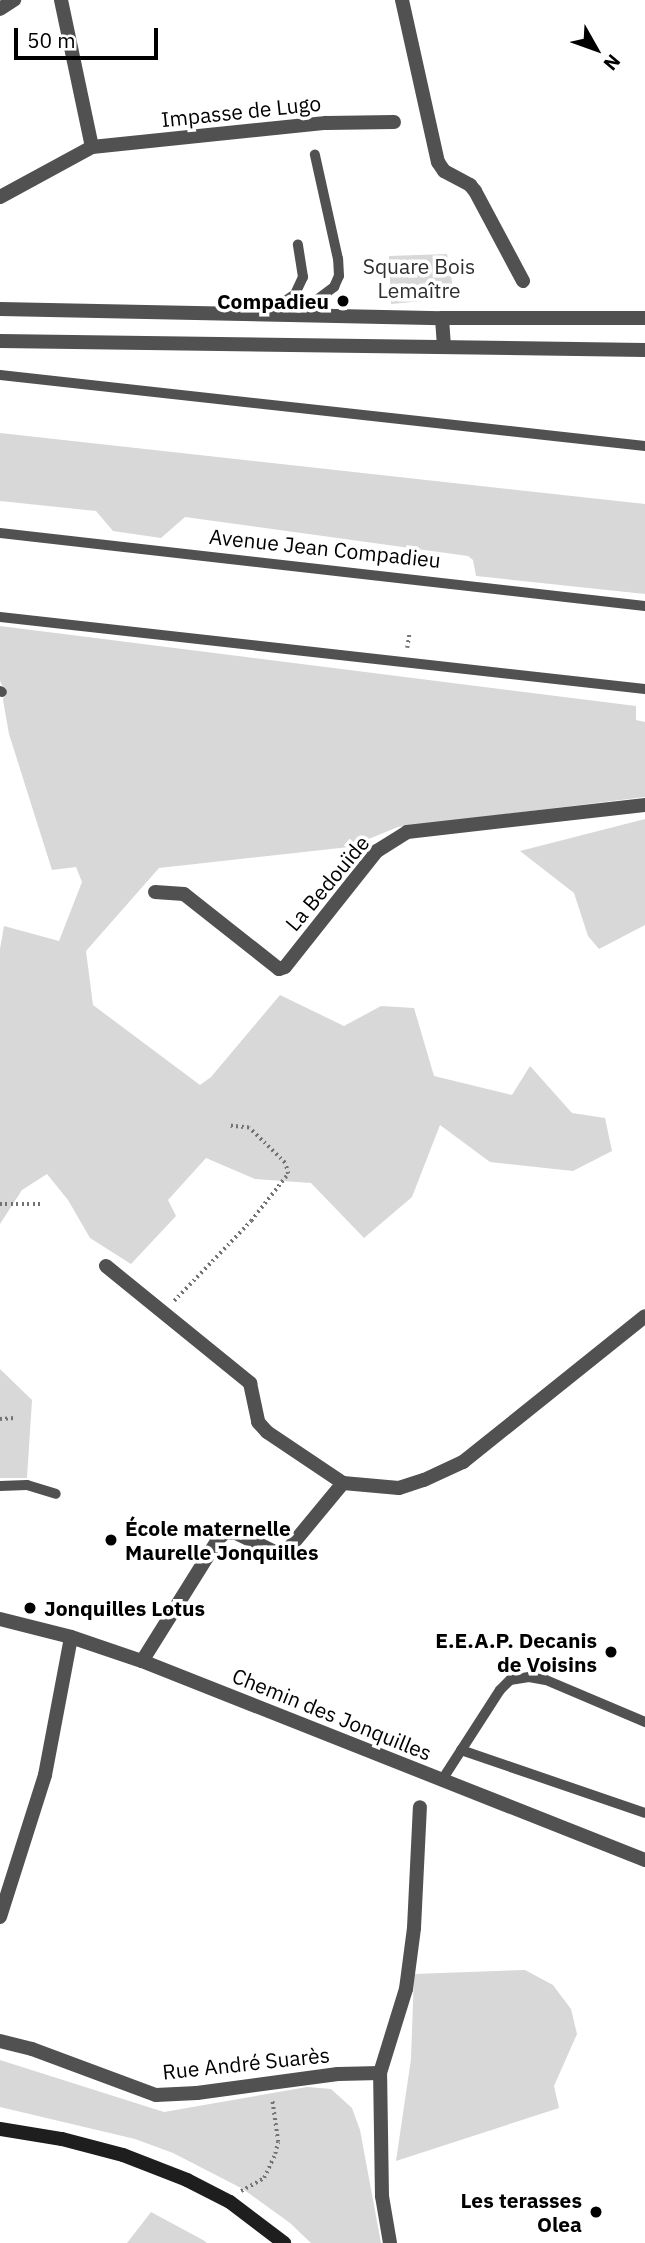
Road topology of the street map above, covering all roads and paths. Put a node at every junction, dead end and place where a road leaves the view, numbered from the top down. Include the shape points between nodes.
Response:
1 (14, 0) edge
2 (61, 0) edge
3 (402, 0) edge
4 (0, 9) edge
5 (394, 122) dead end
6 (92, 147) junction
7 (315, 155) dead end
8 (0, 197) edge
9 (298, 244) dead end
10 (523, 281) dead end
11 (0, 309) edge
12 (268, 313) junction
13 (299, 313) junction
14 (442, 318) junction
15 (645, 318) edge
16 (0, 341) edge
17 (444, 347) junction
18 (645, 350) edge
19 (0, 375) edge
20 (645, 446) edge
21 (0, 533) edge
22 (645, 606) edge
23 (0, 617) edge
24 (645, 689) edge
25 (645, 805) edge
26 (155, 892) dead end
27 (229, 1126) dead end
28 (0, 1204) edge
29 (40, 1204) dead end
30 (106, 1266) dead end
31 (163, 1313) junction
32 (645, 1316) edge
33 (15, 1418) dead end
34 (0, 1419) edge
35 (343, 1483) junction
36 (0, 1486) edge
37 (56, 1494) dead end
38 (0, 1619) edge
39 (71, 1637) junction
40 (142, 1661) junction
41 (645, 1722) edge
42 (461, 1749) junction
43 (442, 1780) junction
44 (420, 1807) dead end
45 (645, 1813) edge
46 (645, 1860) edge
47 (0, 1917) edge
48 (0, 2041) edge
49 (380, 2073) junction
50 (270, 2082) junction
51 (0, 2129) edge
52 (243, 2189) dead end
53 (284, 2243) edge
54 (390, 2243) edge

1 - 4 street
2 - 6 street
3 - 10 street via 438,162 475,191
5 - 6 street, Impasse de Lugo via 326,123
6 - 8 street
7 - 13 lane via 340,276 334,287
9 - 12 lane via 303,276 295,294
11 - 12 street
12 - 13 street
13 - 14 street
14 - 15 street
14 - 17 street
16 - 17 street
17 - 18 street
19 - 20 lane
21 - 22 lane, Avenue Jean Compadieu
23 - 24 lane
25 - 26 street, La Bedouïde via 407,832 377,851 279,969 184,894
27 - 31 path via 248,1128 285,1163 288,1174 251,1221
28 - 29 path
30 - 31 street
31 - 35 street via 250,1383 258,1422 267,1432
32 - 35 street via 463,1462 399,1488
33 - 34 path
35 - 40 street via 285,1553 236,1533 226,1532 219,1538
36 - 37 lane via 27,1485
38 - 39 street, Chemin des Jonquilles
39 - 40 street, Chemin des Jonquilles
39 - 47 street via 45,1775
40 - 43 street, Chemin des Jonquilles
41 - 42 lane via 529,1676 510,1680 500,1690
42 - 43 lane
42 - 45 lane
43 - 46 street, Chemin des Jonquilles
44 - 49 street via 406,1989
48 - 50 street, Rue André Suarès via 156,2095
49 - 50 street, Rue André Suarès
49 - 54 street via 382,2196
50 - 52 path via 278,2142 275,2154 264,2178
51 - 53 street via 123,2155 187,2180 230,2202

